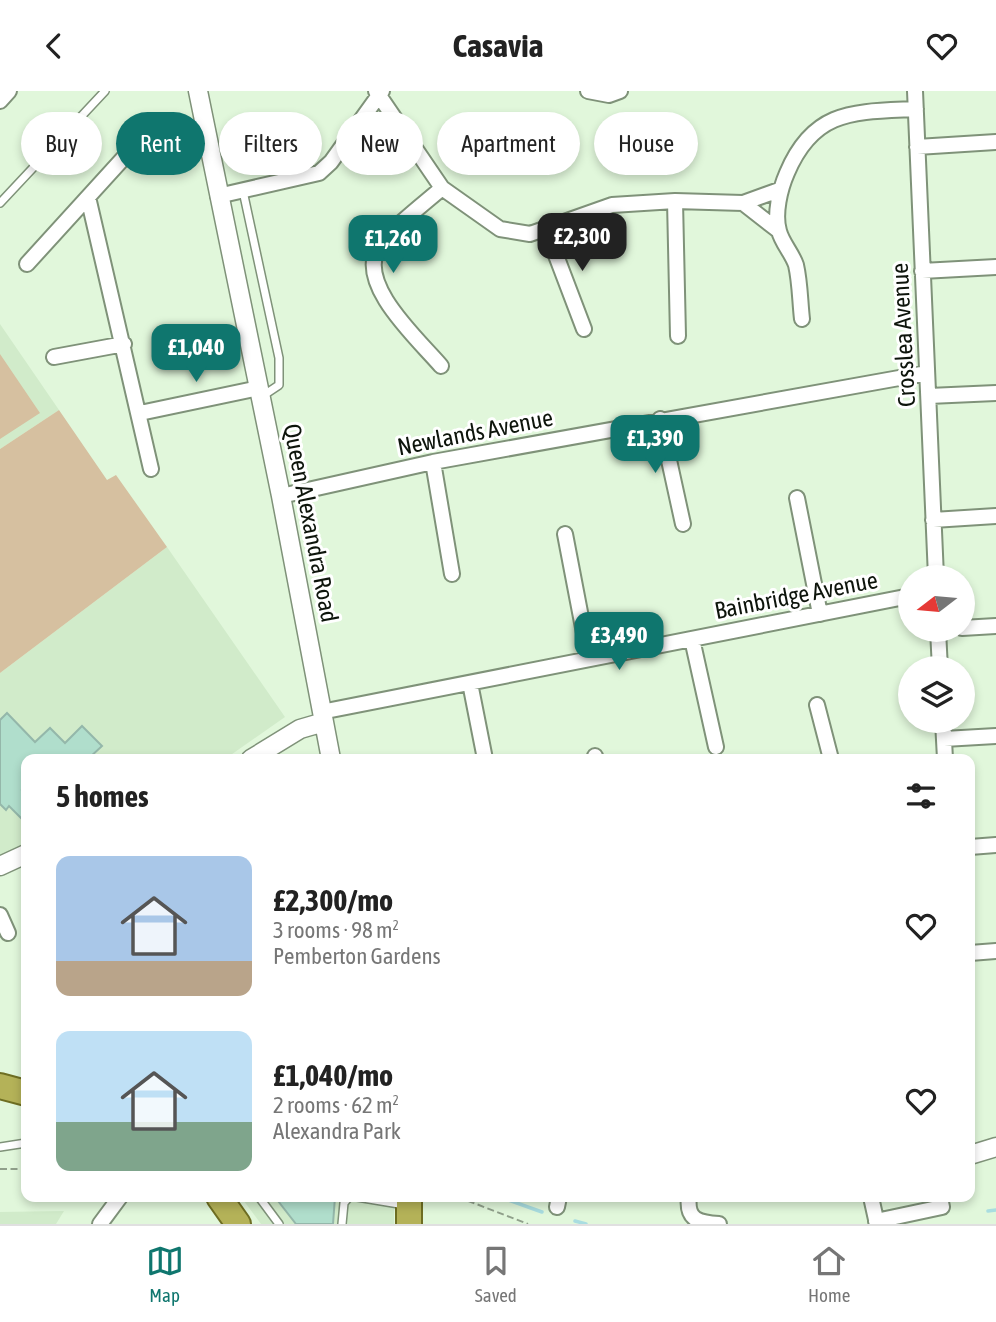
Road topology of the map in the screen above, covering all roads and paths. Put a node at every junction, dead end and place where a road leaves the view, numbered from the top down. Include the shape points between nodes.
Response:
1 (9, 91) edge
2 (105, 91) edge
3 (198, 91) edge
4 (588, 91) edge
5 (620, 91) edge
6 (915, 91) edge
7 (379, 92) edge
8 (0, 101) edge
9 (916, 109) junction
10 (201, 112) edge
11 (205, 134) edge
12 (996, 142) edge
13 (917, 147) junction
14 (116, 167) edge
15 (442, 188) junction
16 (779, 190) junction
17 (243, 191) junction
18 (218, 196) junction
19 (89, 197) junction
20 (675, 201) junction
21 (743, 203) junction
22 (0, 204) edge
23 (547, 229) junction
24 (779, 231) junction
25 (27, 264) dead end
26 (996, 267) edge
27 (922, 271) junction
28 (802, 319) dead end
29 (584, 329) dead end
30 (678, 336) dead end
31 (124, 344) junction
32 (54, 357) dead end
33 (441, 366) dead end
34 (928, 373) junction
35 (260, 393) junction
36 (996, 393) edge
37 (929, 396) junction
38 (140, 413) junction
39 (660, 419) junction
40 (433, 462) junction
41 (150, 469) dead end
42 (281, 496) junction
43 (797, 498) dead end
44 (996, 516) edge
45 (933, 520) junction
46 (683, 524) dead end
47 (565, 534) dead end
48 (935, 565) edge
49 (452, 574) dead end
50 (898, 598) edge
51 (820, 614) junction
52 (996, 626) edge
53 (975, 627) edge
54 (692, 639) junction
55 (590, 659) junction
56 (470, 683) junction
57 (817, 705) dead end
58 (322, 717) junction
59 (944, 733) edge
60 (996, 736) edge
61 (944, 739) junction
62 (716, 747) dead end
63 (259, 754) edge
64 (330, 754) edge
65 (484, 754) edge
66 (830, 754) edge
67 (944, 754) edge
68 (996, 845) edge
69 (975, 847) edge
70 (21, 856) edge
71 (0, 866) edge
72 (0, 915) edge
73 (8, 933) dead end
74 (996, 951) edge
75 (975, 953) edge
76 (0, 1086) edge
77 (21, 1092) edge
78 (21, 1144) edge
79 (0, 1147) edge
80 (996, 1147) edge
81 (975, 1153) edge
82 (0, 1169) edge
83 (21, 1169) edge
84 (116, 1202) edge
85 (221, 1202) edge
86 (262, 1202) edge
87 (345, 1202) edge
88 (379, 1202) edge
89 (471, 1202) edge
90 (688, 1202) edge
91 (872, 1202) edge
92 (941, 1202) edge
93 (409, 1209) edge
94 (876, 1223) edge
95 (100, 1224) edge
96 (238, 1224) edge
97 (279, 1224) edge
98 (342, 1224) edge
99 (528, 1224) edge
100 (719, 1224) edge

1 - 8 street
2 - 22 lane
3 - 10 street, Queen Alexandra Road
4 - 5 street via 609,95
6 - 9 street, Crosslea Avenue
7 - 15 street
7 - 17 street via 319,173
9 - 13 street, Crosslea Avenue
9 - 16 street via 849,113 827,121 797,150
11 - 18 street, Queen Alexandra Road
12 - 13 street
13 - 27 street, Crosslea Avenue
14 - 19 street
15 - 23 street via 500,229 530,234
15 - 33 street via 378,246 372,267 383,297
16 - 21 street
16 - 24 street
17 - 18 street
17 - 35 lane via 279,358 279,385
18 - 35 street, Queen Alexandra Road
19 - 25 street
19 - 31 street
20 - 21 street
20 - 23 street via 612,205
20 - 30 street
21 - 24 street
23 - 29 street
24 - 28 street via 796,266
26 - 27 street
27 - 34 street, Crosslea Avenue
31 - 32 street
31 - 38 street
34 - 37 street, Crosslea Avenue
34 - 39 street, Newlands Avenue
35 - 38 street
35 - 42 street, Queen Alexandra Road
36 - 37 street
37 - 45 street, Crosslea Avenue
38 - 41 street
39 - 40 street, Newlands Avenue
39 - 46 street
40 - 42 street, Newlands Avenue
40 - 49 street
42 - 58 street, Queen Alexandra Road
43 - 51 street
44 - 45 street
45 - 48 street, Crosslea Avenue
47 - 55 street
50 - 51 street, Bainbridge Avenue
51 - 54 street, Bainbridge Avenue
52 - 53 street
54 - 55 street, Bainbridge Avenue
54 - 62 street
55 - 56 street, Bainbridge Avenue
56 - 58 street, Bainbridge Avenue
56 - 65 street
57 - 66 street
58 - 63 street
58 - 64 street, Queen Alexandra Road
59 - 61 street
60 - 61 street
61 - 67 street
68 - 69 street
70 - 71 street
72 - 73 street
74 - 75 street
76 - 77 highway
78 - 79 lane
80 - 81 street
82 - 83 path
84 - 95 street
85 - 96 highway
86 - 97 lane
87 - 98 lane
88 - 93 lane
89 - 99 path
90 - 100 street via 687,1209 698,1223
91 - 94 street
92 - 94 street via 942,1207

